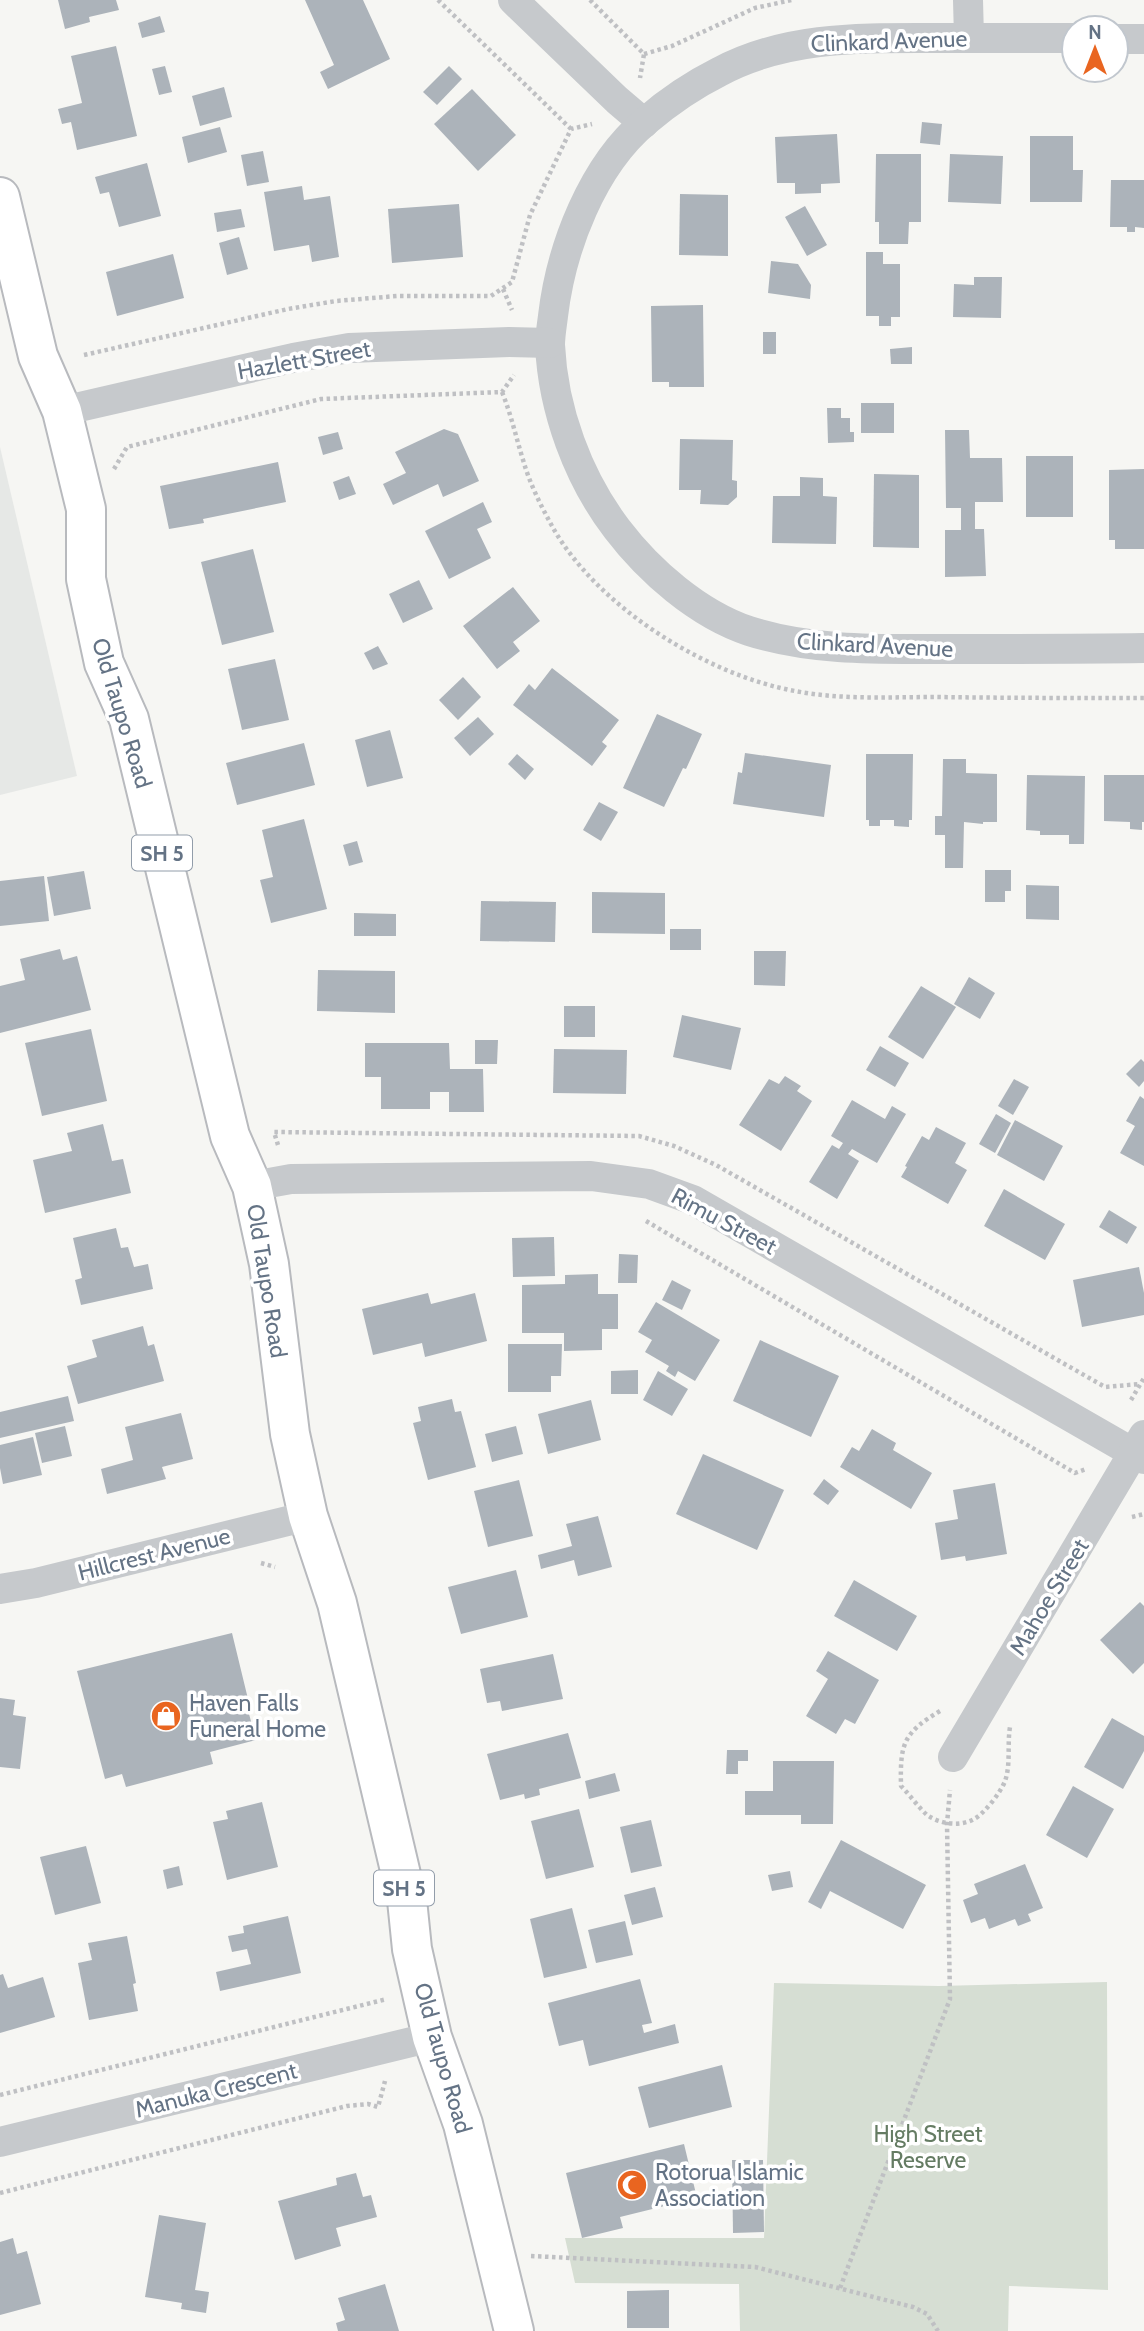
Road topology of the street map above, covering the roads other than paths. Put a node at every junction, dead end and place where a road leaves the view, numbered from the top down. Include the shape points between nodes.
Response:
1 (513, 0) edge
2 (968, 0) edge
3 (969, 38) junction
4 (1060, 38) edge
5 (643, 123) junction
6 (0, 197) edge
7 (550, 343) junction
8 (62, 411) junction
9 (1144, 648) edge
10 (251, 1186) junction
11 (1141, 1449) edge
12 (308, 1516) junction
13 (0, 1589) edge
14 (953, 1757) road end
15 (432, 2037) junction
16 (0, 2142) edge
17 (514, 2331) edge

1 - 5 street
2 - 3 street
3 - 4 street, Clinkard Avenue
3 - 5 street, Clinkard Avenue via 850,38 764,53 721,70
5 - 7 street, Clinkard Avenue via 611,160 570,238 556,286
6 - 8 highway, Old Taupo Road / SH 5 via 38,356
7 - 8 street, Hazlett Street via 349,348
7 - 9 street, Clinkard Avenue via 567,432 603,511 632,550 666,582 746,630 796,643 859,648
8 - 10 highway, Old Taupo Road / SH 5 via 86,509 86,579 104,663 129,719 230,1136
10 - 11 street, Rimu Street via 291,1179 540,1176 591,1176 649,1184 693,1200
10 - 12 highway, Old Taupo Road / SH 5 via 269,1264 290,1434
11 - 14 street, Mahoe Street
12 - 13 street, Hillcrest Avenue
12 - 15 highway, Old Taupo Road / SH 5 via 337,1603 407,1900 412,1948
15 - 16 street, Manuka Crescent
15 - 17 highway, Old Taupo Road / SH 5 via 463,2124

